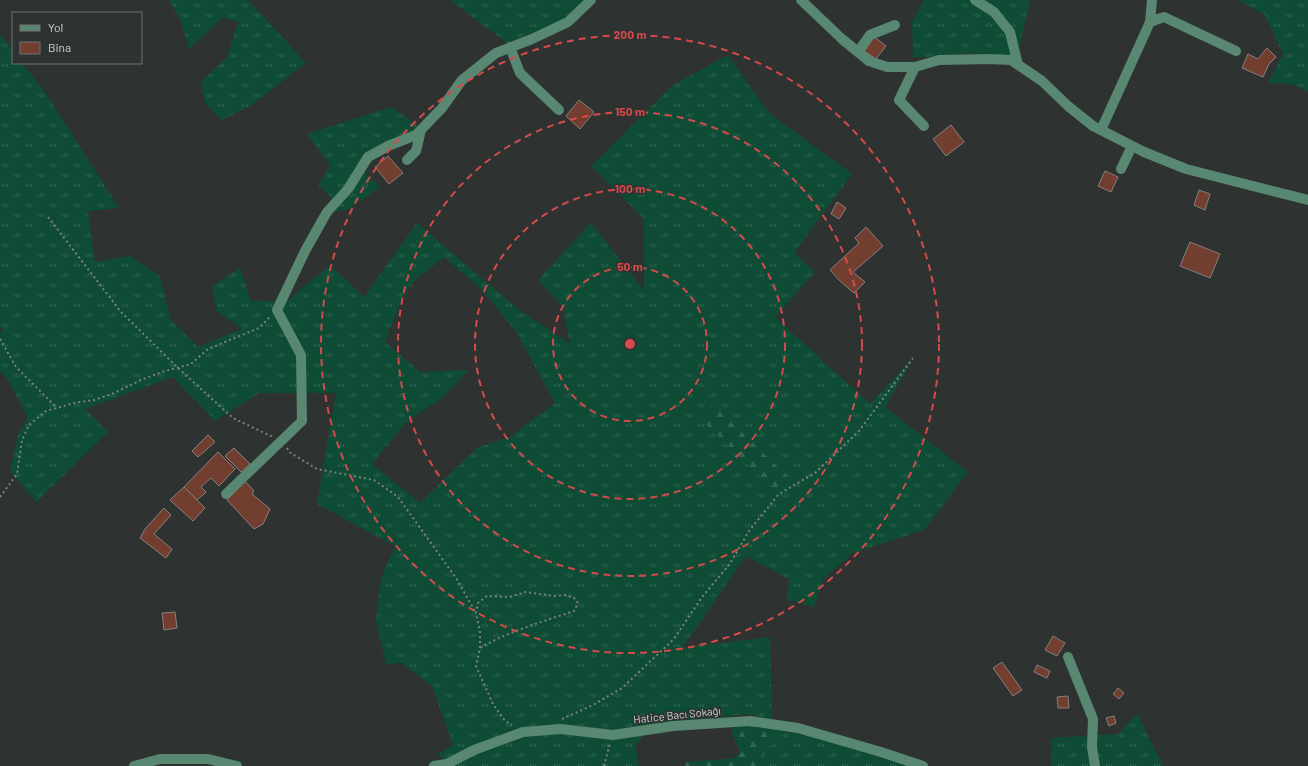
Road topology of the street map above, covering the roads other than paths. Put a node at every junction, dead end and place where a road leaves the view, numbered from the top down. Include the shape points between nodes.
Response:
1 (591, 0) edge
2 (801, 0) edge
3 (975, 0) edge
4 (1152, 0) edge
5 (1150, 22) junction
6 (895, 25) dead end
7 (510, 48) junction
8 (858, 52) junction
9 (1236, 52) dead end
10 (1018, 65) junction
11 (915, 67) junction
12 (559, 110) dead end
13 (924, 126) dead end
14 (421, 130) junction
15 (1101, 130) junction
16 (1132, 146) junction
17 (407, 160) dead end
18 (1122, 169) dead end
19 (1308, 200) edge
20 (226, 494) dead end
21 (1068, 658) dead end
22 (446, 765) edge
23 (134, 766) edge
24 (237, 766) edge
25 (434, 766) edge
26 (923, 766) edge
27 (1095, 766) edge

1 - 7 street via 568,22
2 - 8 street
3 - 10 street via 994,12 1010,32
4 - 5 street
5 - 9 street via 1164,17
5 - 15 street
6 - 8 street via 870,34
7 - 12 street via 520,73
7 - 14 street via 496,53 462,80 442,108
8 - 11 street via 869,60 887,67
10 - 11 street via 1011,60 982,59 939,60
10 - 15 street via 1042,81 1068,106
11 - 13 street via 899,100
14 - 17 street via 416,150
14 - 20 street via 416,136 388,146 368,157 348,190 327,212 305,251 277,310 300,355 302,421
15 - 16 street
16 - 18 street
16 - 19 street via 1186,169
21 - 27 street via 1093,720 1092,747
22 - 25 street, Hatice Bacı Sokağı
22 - 26 street, Hatice Bacı Sokağı via 474,750 523,732 560,729 613,735 673,726 750,721 798,728
23 - 24 street via 160,759 208,759

